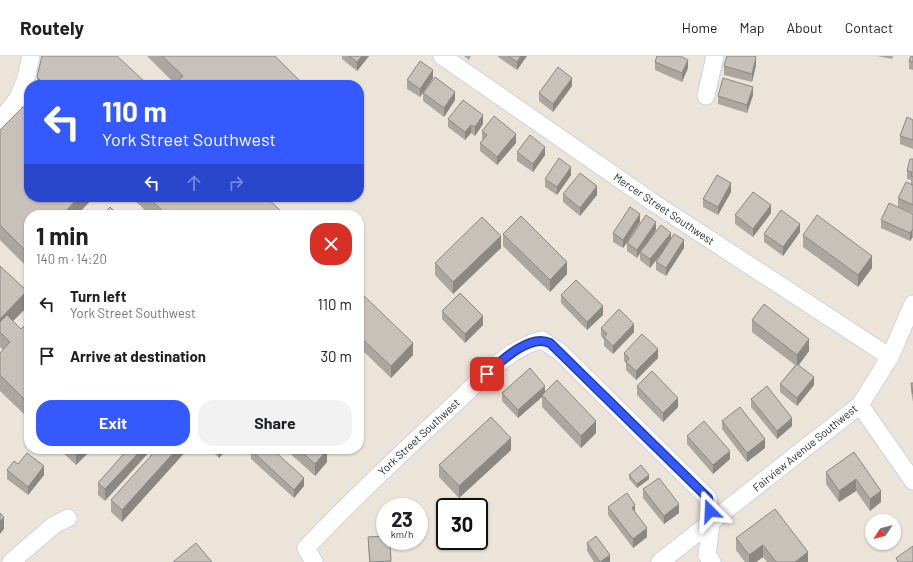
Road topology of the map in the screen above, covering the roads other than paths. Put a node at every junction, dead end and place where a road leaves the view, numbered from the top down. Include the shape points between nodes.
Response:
1 (31, 56) edge
2 (442, 56) edge
3 (715, 56) edge
4 (706, 96) dead end
5 (0, 121) edge
6 (913, 304) edge
7 (890, 357) junction
8 (860, 405) junction
9 (913, 481) edge
10 (68, 518) dead end
11 (711, 523) junction
12 (310, 555) edge
13 (11, 562) edge
14 (660, 562) edge
15 (712, 562) edge

1 - 5 street via 18,98
2 - 7 street, Mercer Street Southwest via 654,203
3 - 4 street
6 - 7 street, Fairview Avenue Southwest
7 - 8 street, Fairview Avenue Southwest
8 - 9 street
8 - 11 street, Fairview Avenue Southwest
10 - 13 street via 54,525
11 - 12 street, York Street Southwest via 708,498 560,352 542,340 529,342 499,364 359,492
11 - 14 street, Fairview Avenue Southwest
11 - 15 street via 707,555

